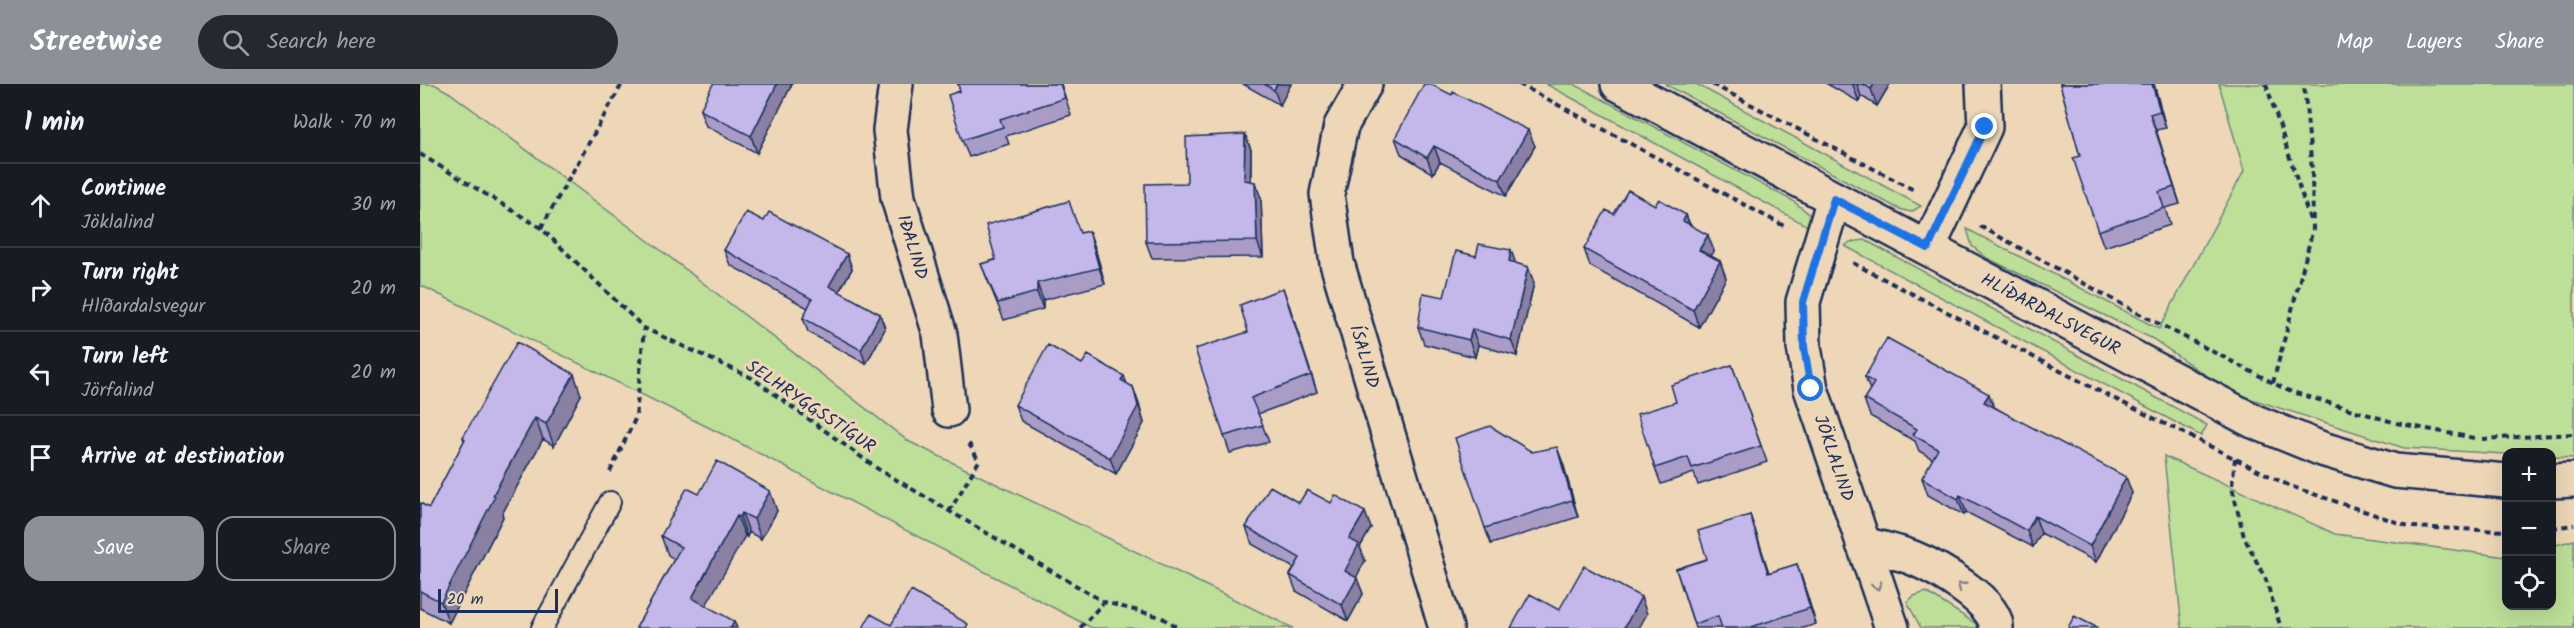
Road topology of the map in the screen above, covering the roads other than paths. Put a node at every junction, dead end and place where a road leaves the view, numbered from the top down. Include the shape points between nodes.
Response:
1 (896, 84) edge
2 (1365, 84) edge
3 (1618, 84) edge
4 (1983, 84) edge
5 (1834, 199) junction
6 (1928, 248) junction
7 (949, 410) road end
8 (2574, 480) edge
9 (2502, 481) edge
10 (2556, 481) edge
11 (610, 502) road end
12 (1863, 544) junction
13 (542, 628) edge
14 (1446, 628) edge
15 (1892, 628) edge
16 (1996, 628) edge

1 - 7 street, IÐALIND via 890,130 898,198 940,334
2 - 14 street, ÍSALIND via 1341,126 1328,194 1337,262
3 - 5 street, HLÍÐARDALSVEGUR
4 - 6 street via 1985,127
5 - 6 street, HLÍÐARDALSVEGUR
5 - 12 street, JÖKLALIND via 1803,302 1804,347 1811,389
6 - 9 street, HLÍÐARDALSVEGUR via 2151,369 2253,421 2322,449 2395,471
8 - 10 street
11 - 13 lane
12 -> 15 street, JÖKLALIND
16 -> 12 street via 1997,619 1990,609 1955,580 1913,558

